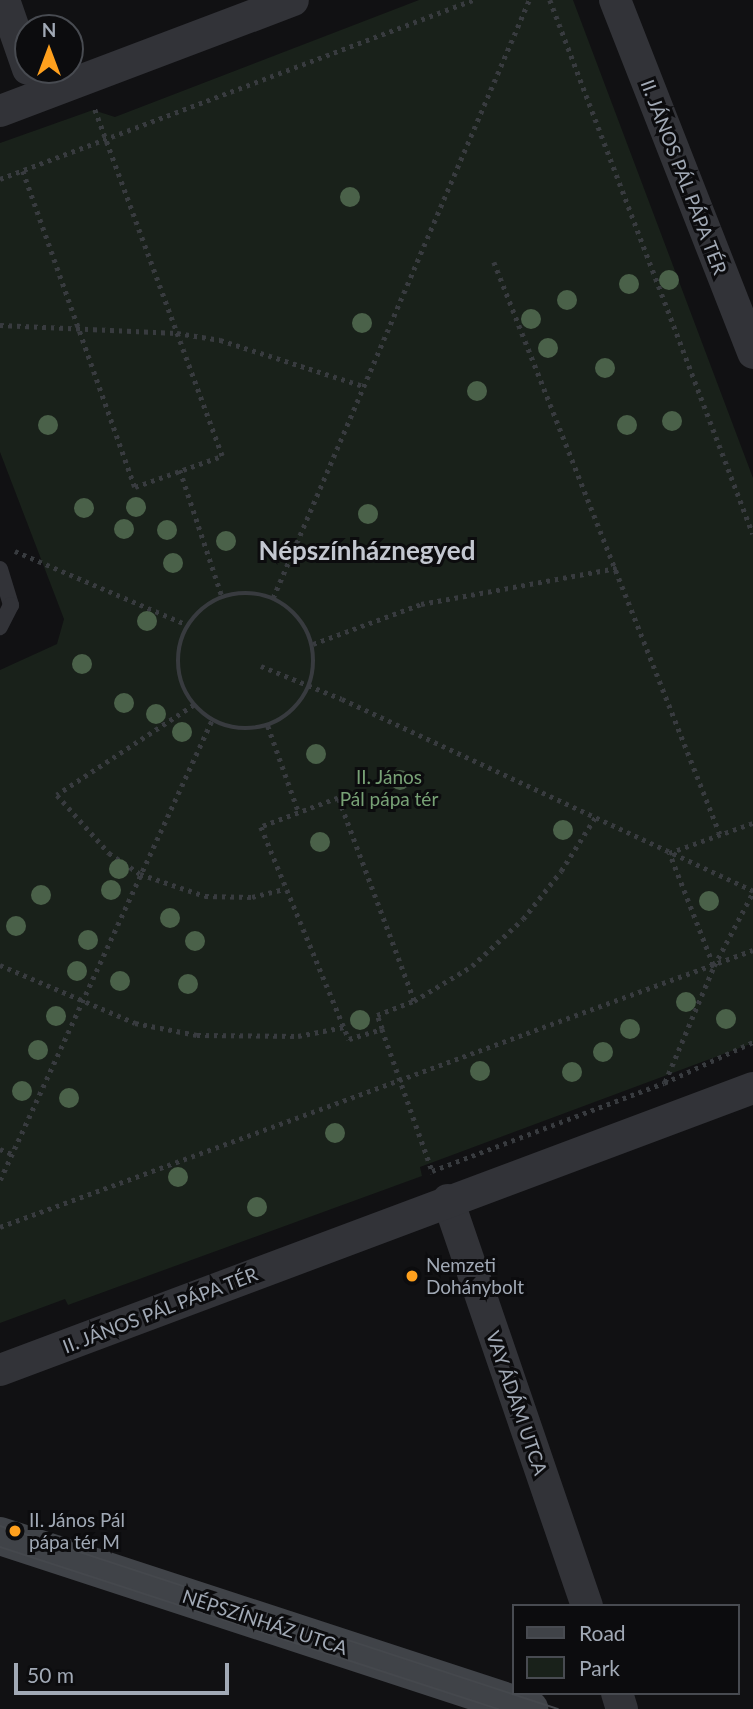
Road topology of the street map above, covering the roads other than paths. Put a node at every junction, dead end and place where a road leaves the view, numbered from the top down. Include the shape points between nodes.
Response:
1 (4, 0) edge
2 (293, 0) edge
3 (615, 0) edge
4 (14, 29) edge
5 (84, 81) edge
6 (26, 84) edge
7 (0, 111) edge
8 (751, 340) edge
9 (1, 577) edge
10 (0, 627) edge
11 (753, 1088) edge
12 (448, 1200) junction
13 (0, 1370) edge
14 (0, 1536) edge
15 (586, 1604) edge
16 (529, 1709) edge

1 - 4 street
2 - 5 street
3 - 8 street, II. JÁNOS PÁL PÁPA TÉR
6 - 7 street
9 - 10 lane via 11,605 9,617
11 - 12 street, II. JÁNOS PÁL PÁPA TÉR
12 - 13 street, II. JÁNOS PÁL PÁPA TÉR
12 - 15 street, VAY ÁDÁM UTCA
14 - 16 street, NÉPSZÍNHÁZ UTCA

